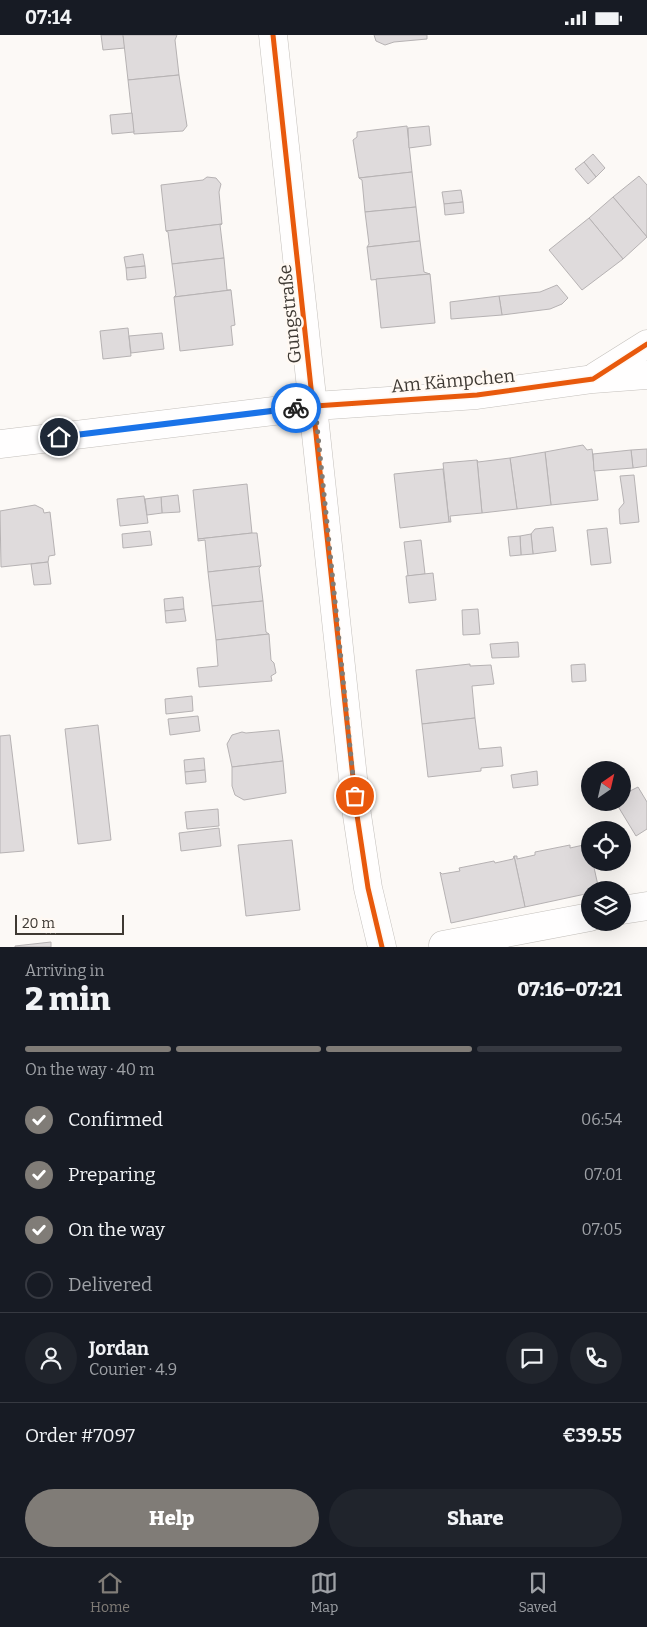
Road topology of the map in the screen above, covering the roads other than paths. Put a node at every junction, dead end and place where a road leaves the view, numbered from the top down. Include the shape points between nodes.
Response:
1 (273, 35) edge
2 (647, 344) edge
3 (647, 375) edge
4 (593, 379) junction
5 (315, 406) junction
6 (0, 444) edge
7 (647, 906) edge
8 (631, 909) edge
9 (581, 919) edge
10 (442, 945) dead end
11 (382, 947) edge

1 - 5 street, Gungstraße
2 - 4 street
3 - 4 street, Am Kämpchen
4 - 5 street, Am Kämpchen via 477,395
5 - 6 street, Am Kämpchen
5 - 11 street, Gungstraße via 357,815 368,888
7 - 8 street
9 - 10 street

